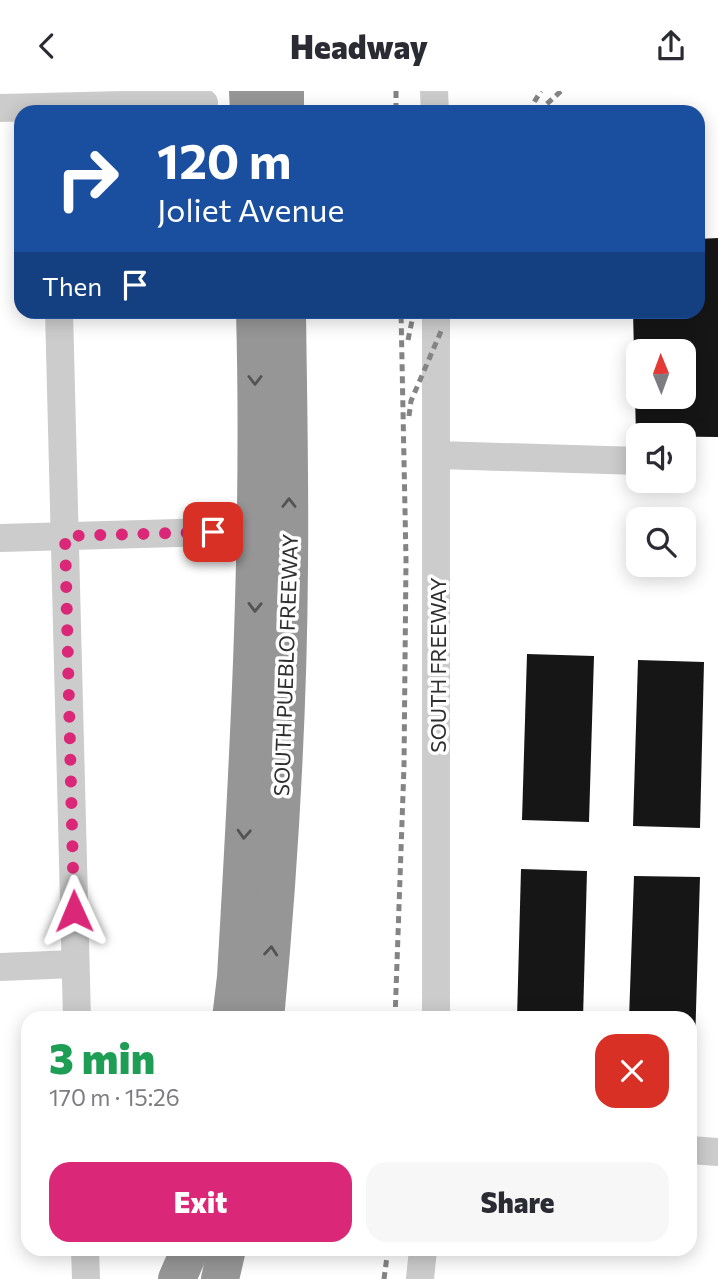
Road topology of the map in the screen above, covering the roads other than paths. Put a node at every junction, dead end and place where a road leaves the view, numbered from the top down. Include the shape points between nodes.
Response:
1 (204, 103) dead end
2 (53, 104) edge
3 (59, 319) edge
4 (255, 319) edge
5 (288, 319) edge
6 (436, 319) edge
7 (438, 455) junction
8 (626, 461) edge
9 (213, 532) dead end
10 (65, 536) junction
11 (0, 538) edge
12 (75, 964) junction
13 (0, 967) edge
14 (78, 1011) edge
15 (232, 1011) edge
16 (266, 1011) edge
17 (436, 1011) edge
18 (697, 1150) edge
19 (718, 1152) edge
20 (85, 1256) edge
21 (188, 1256) edge
22 (189, 1256) edge
23 (225, 1256) edge
24 (422, 1256) edge
25 (86, 1279) edge
26 (177, 1279) edge
27 (184, 1279) edge
28 (220, 1279) edge
29 (420, 1279) edge

1 - 2 street
3 - 10 street
4 -> 15 highway, SOUTH PUEBLO FREEWAY via 255,614
16 -> 5 highway, SOUTH PUEBLO FREEWAY via 285,722
6 - 7 street, SOUTH FREEWAY
7 - 8 street
7 - 17 street, SOUTH FREEWAY
9 - 10 street
10 - 11 street
10 - 12 street
12 - 13 street
12 - 14 street
18 - 19 street
20 - 25 street
21 - 26 highway
22 - 27 highway
23 - 28 highway
24 - 29 street

